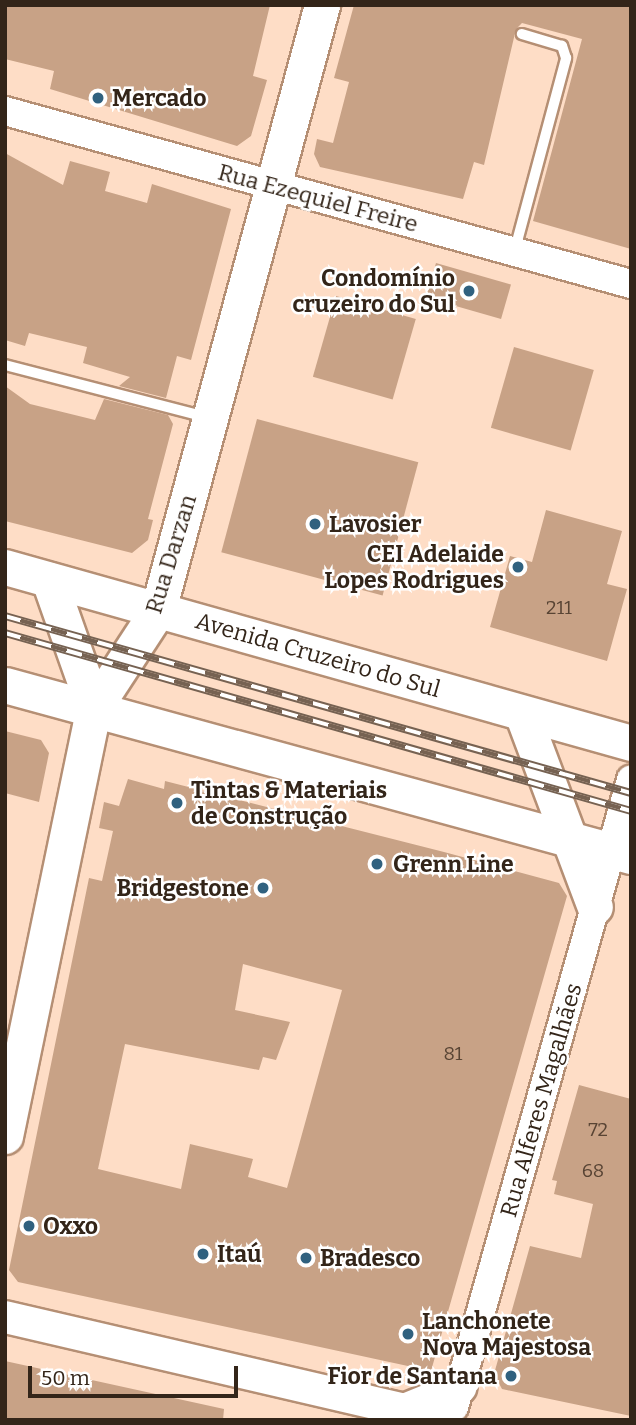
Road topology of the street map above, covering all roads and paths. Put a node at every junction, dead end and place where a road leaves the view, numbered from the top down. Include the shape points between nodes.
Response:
1 (322, 5) edge
2 (522, 34) dead end
3 (5, 111) edge
4 (273, 186) junction
5 (515, 252) junction
6 (631, 284) edge
7 (5, 365) edge
8 (210, 418) junction
9 (5, 568) edge
10 (49, 580) junction
11 (158, 610) junction
12 (5, 685) edge
13 (94, 708) junction
14 (522, 713) junction
15 (631, 743) edge
16 (631, 780) edge
17 (566, 837) junction
18 (620, 853) edge
19 (595, 907) junction
20 (5, 1136) edge
21 (5, 1318) edge
22 (461, 1387) junction
23 (404, 1410) junction
24 (448, 1420) edge

1 - 4 main road, Rua Darzan
2 - 5 lane via 562,46 566,58
3 - 4 street, Rua Ezequiel Freire
4 - 5 street, Rua Ezequiel Freire
4 - 8 main road, Rua Darzan
5 - 6 street, Rua Ezequiel Freire
7 - 8 lane
8 - 11 main road, Rua Darzan
9 - 10 main road, Avenida Cruzeiro do Sul
10 - 11 main road, Avenida Cruzeiro do Sul
10 - 13 main road
11 - 13 main road, Rua Darzan
11 - 14 main road, Avenida Cruzeiro do Sul
12 - 13 main road
13 - 17 main road
13 - 20 main road, Rua Darzan
14 - 15 main road, Avenida Cruzeiro do Sul
14 - 17 main road
16 - 18 street, Rua Alferes Magalhães
17 - 18 main road
17 - 19 main road
18 - 19 street, Rua Alferes Magalhães
19 - 22 street, Rua Alferes Magalhães
21 - 23 main road
22 - 23 main road
22 - 24 street, Rua Alferes Magalhães
23 - 24 main road

